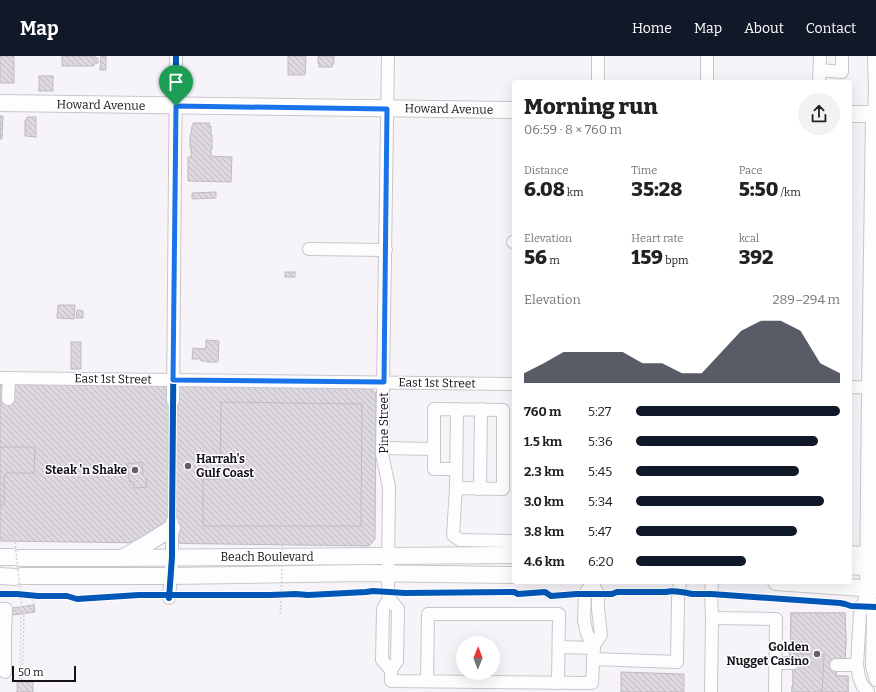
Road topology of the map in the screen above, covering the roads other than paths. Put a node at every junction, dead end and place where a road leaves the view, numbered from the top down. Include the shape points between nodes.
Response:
1 (176, 56) edge
2 (388, 56) edge
3 (598, 56) edge
4 (707, 56) edge
5 (820, 56) edge
6 (842, 56) edge
7 (875, 61) edge
8 (820, 76) edge
9 (598, 80) edge
10 (707, 80) edge
11 (875, 93) edge
12 (0, 103) edge
13 (176, 106) junction
14 (387, 109) junction
15 (512, 110) edge
16 (852, 114) edge
17 (875, 114) edge
18 (308, 249) dead end
19 (386, 250) junction
20 (874, 306) edge
21 (873, 332) edge
22 (4, 378) edge
23 (173, 380) junction
24 (384, 382) junction
25 (512, 384) edge
26 (852, 387) edge
27 (873, 388) edge
28 (8, 398) dead end
29 (173, 401) tunnel mouth
30 (457, 409) junction
31 (481, 410) junction
32 (382, 448) junction
33 (434, 449) junction
34 (456, 469) junction
35 (873, 480) edge
36 (456, 488) junction
37 (480, 489) junction
38 (172, 525) joint
39 (512, 541) edge
40 (852, 553) edge
41 (512, 555) edge
42 (388, 556) junction
43 (11, 557) edge
44 (172, 557) junction
45 (122, 558) junction
46 (872, 561) edge
47 (852, 566) edge
48 (388, 573) junction
49 (512, 575) edge
50 (12, 576) edge
51 (170, 576) junction
52 (593, 584) edge
53 (680, 584) edge
54 (712, 584) edge
55 (803, 584) edge
56 (872, 589) edge
57 (169, 598) dead end
58 (0, 609) edge
59 (712, 618) junction
60 (3, 633) edge
61 (559, 647) junction
62 (594, 651) junction
63 (775, 663) junction
64 (793, 663) tunnel mouth
65 (836, 665) tunnel mouth
66 (858, 667) junction
67 (5, 672) dead end
68 (876, 680) edge
69 (427, 681) junction
70 (558, 683) junction
71 (594, 688) edge
72 (711, 692) edge
73 (774, 692) edge
74 (855, 692) edge
75 (868, 692) edge

1 - 13 street
2 - 14 street, Pine Street
3 - 9 street
4 - 10 street
5 - 8 street
6 - 8 street via 842,72
7 - 11 street
11 - 17 street
12 - 13 main road, Howard Avenue
13 - 14 main road, Howard Avenue
13 - 23 street
14 - 15 main road, Howard Avenue
14 - 19 street, Pine Street
16 - 17 main road
17 - 20 main road
18 - 19 street
19 - 24 street, Pine Street
20 - 21 main road
21 - 27 main road
22 - 23 street, East 1st Street
22 - 28 street
23 - 24 street, East 1st Street
23 - 29 street
24 - 25 street, East 1st Street
24 - 32 street, Pine Street
26 - 27 street
27 - 35 main road
30 - 31 street
30 - 33 street via 434,409
30 - 34 street
31 - 37 street
31 - 37 street via 503,410 503,490
32 - 33 street
32 - 42 street, Pine Street via 389,488
33 - 34 street via 434,469
34 - 36 street
35 - 46 main road
36 - 37 street
36 - 39 street via 453,534 460,540
38 - 44 street
38 - 45 main road
40 - 46 street
41 - 42 main road, Beach Boulevard
42 - 44 main road, Beach Boulevard
42 - 48 street, Pine Street
43 - 45 main road, Beach Boulevard
44 - 45 main road, Beach Boulevard
44 - 51 street
46 - 47 main road
46 - 56 main road
48 - 49 main road, Beach Boulevard
48 - 51 main road, Beach Boulevard
48 - 69 street, Pine Street via 389,598 382,609 382,660 391,670 391,681
50 - 51 main road, Beach Boulevard
51 - 57 street
52 - 62 street via 598,594 601,635
53 - 62 street via 677,662
54 - 59 street
55 - 56 main road
56 - 66 street via 860,614
56 - 68 street via 872,666
58 - 60 street via 6,609
59 - 63 street via 776,619
59 - 72 street
60 - 67 street
61 - 62 street
61 - 69 street via 559,614 428,614
61 - 70 street
62 - 71 street
63 - 64 street
63 - 73 street
65 - 66 street
66 - 74 street
66 - 75 street via 862,685
69 - 70 street
70 - 71 street

